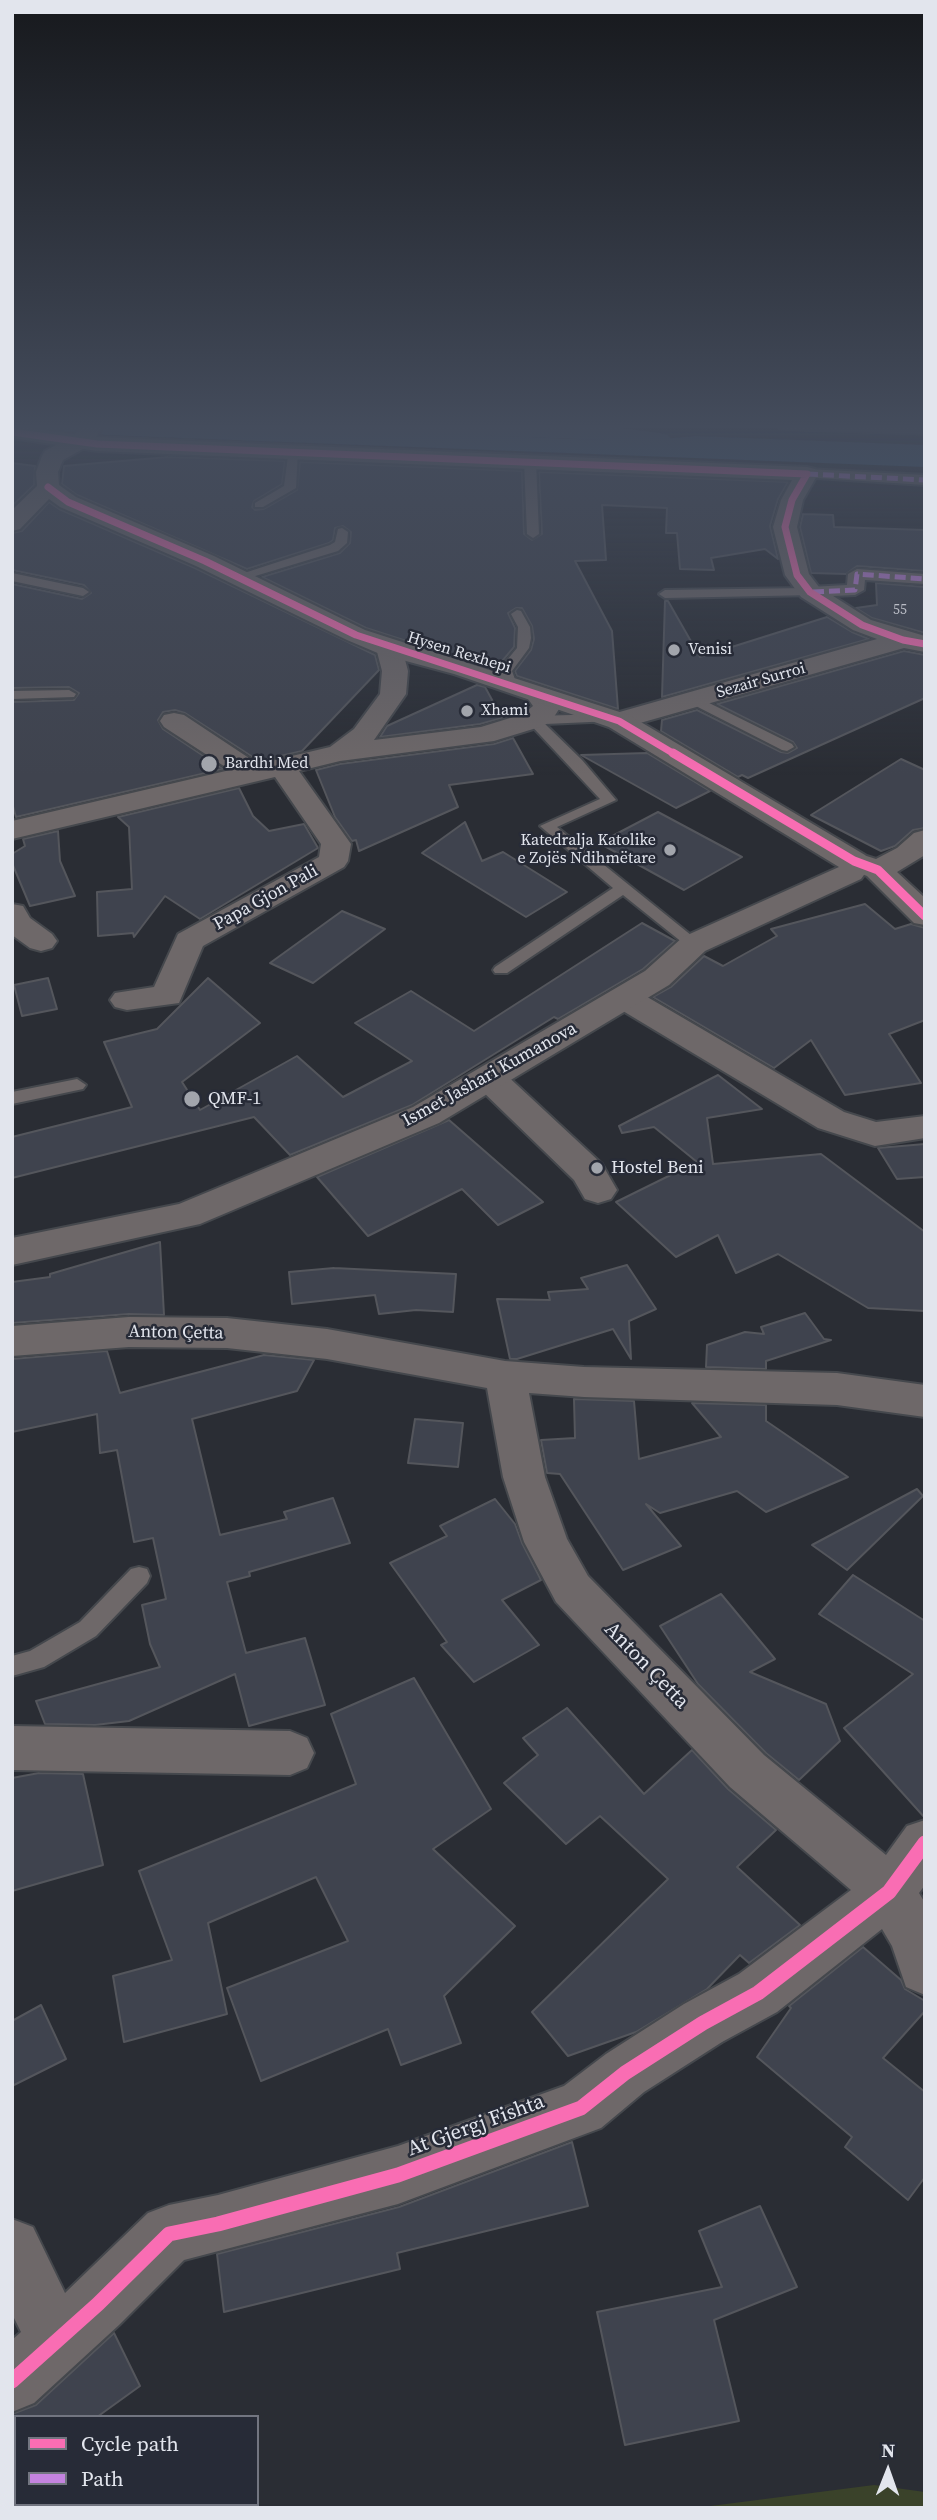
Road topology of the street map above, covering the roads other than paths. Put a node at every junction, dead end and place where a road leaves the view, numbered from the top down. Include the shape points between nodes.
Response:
1 (155, 541) edge
2 (341, 541) edge
3 (788, 541) edge
4 (238, 577) junction
5 (12, 578) edge
6 (925, 579) edge
7 (83, 592) dead end
8 (810, 592) junction
9 (665, 594) dead end
10 (517, 614) dead end
11 (914, 642) edge
12 (389, 648) junction
13 (510, 685) junction
14 (69, 694) dead end
15 (12, 695) edge
16 (695, 699) junction
17 (536, 708) junction
18 (613, 720) junction
19 (174, 721) dead end
20 (787, 747) dead end
21 (340, 753) junction
22 (268, 770) junction
23 (12, 830) edge
24 (925, 839) edge
25 (866, 865) junction
26 (623, 888) junction
27 (12, 912) edge
28 (923, 913) edge
29 (41, 941) dead end
30 (694, 944) junction
31 (501, 970) dead end
32 (625, 998) junction
33 (127, 1000) dead end
34 (490, 1079) junction
35 (77, 1085) dead end
36 (12, 1098) edge
37 (922, 1127) dead end
38 (598, 1190) dead end
39 (12, 1252) edge
40 (12, 1341) edge
41 (505, 1376) junction
42 (925, 1401) edge
43 (139, 1576) dead end
44 (12, 1666) edge
45 (12, 1748) edge
46 (290, 1753) dead end
47 (925, 1843) edge
48 (889, 1892) junction
49 (925, 1969) edge
50 (12, 2248) edge
51 (57, 2341) junction
52 (12, 2381) edge

1 - 4 street, Hysen Rexhepi
2 - 4 lane via 334,548
3 - 8 street via 797,575
4 - 12 street, Hysen Rexhepi
5 - 7 lane
6 - 8 street via 857,573 855,590
8 - 9 lane
8 - 11 street via 862,625
10 - 13 lane via 525,638 505,671
11 - 16 street, Sezair Surroi
12 - 13 street, Hysen Rexhepi
12 - 21 street via 395,671 393,694 364,735
13 - 17 street, Hysen Rexhepi
14 - 15 lane
16 - 18 street, Sezair Surroi
16 - 20 lane
17 - 18 street, Hysen Rexhepi
17 - 21 street via 484,735
17 - 26 lane via 610,800 548,826
18 - 25 street, Hysen Rexhepi
19 - 22 street
21 - 22 street
22 - 23 street
22 - 33 street, Papa Gjon Pali via 336,844 333,861 189,941 167,996
24 - 25 street, Ismet Jashari Kumanova via 908,854
25 - 28 street, Hysen Rexhepi
25 - 30 street, Ismet Jashari Kumanova
26 - 30 lane
26 - 31 lane
27 - 29 street via 16,923
30 - 32 street, Ismet Jashari Kumanova via 657,978
32 - 34 street, Ismet Jashari Kumanova
32 - 37 street via 831,1120 875,1134
34 - 38 street via 589,1173
34 - 39 street, Ismet Jashari Kumanova via 426,1115 187,1215
35 - 36 lane
40 - 41 street, Anton Çetta via 129,1332 227,1333 340,1346
41 - 42 street, Anton Çetta via 837,1389
41 - 48 street, Anton Çetta via 524,1477 546,1542 572,1589 747,1771
43 - 44 lane via 88,1629 36,1660
45 - 46 street
47 - 48 street, At Gjergj Fishta
48 - 49 street, Anton Çetta via 916,1937
48 - 51 street, At Gjergj Fishta via 758,1993 625,2073 581,2108 398,2175 169,2234
50 - 51 street
51 - 52 street, At Gjergj Fishta

